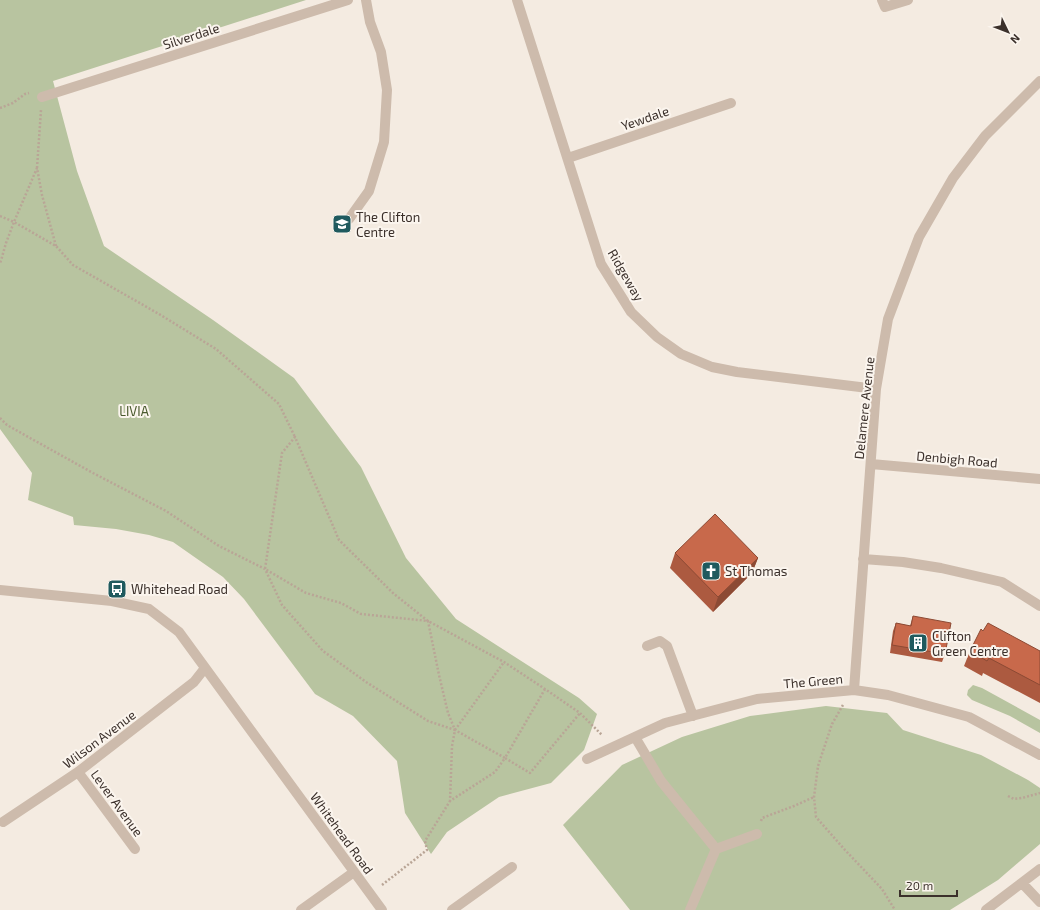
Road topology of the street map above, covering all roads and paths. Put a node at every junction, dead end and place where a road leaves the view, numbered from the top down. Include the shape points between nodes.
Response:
1 (348, 0) edge
2 (366, 0) edge
3 (517, 0) edge
4 (882, 0) edge
5 (908, 0) edge
6 (1040, 81) edge
7 (42, 97) junction
8 (731, 103) dead end
9 (0, 108) edge
10 (568, 158) junction
11 (37, 168) junction
12 (0, 216) edge
13 (349, 219) dead end
14 (14, 222) junction
15 (56, 246) junction
16 (0, 264) edge
17 (876, 389) junction
18 (0, 418) edge
19 (295, 437) junction
20 (871, 464) junction
21 (1040, 480) edge
22 (863, 559) junction
23 (265, 569) junction
24 (0, 590) edge
25 (1040, 606) edge
26 (428, 621) junction
27 (647, 646) dead end
28 (504, 662) junction
29 (205, 668) junction
30 (545, 689) junction
31 (854, 690) junction
32 (580, 713) junction
33 (693, 716) junction
34 (455, 730) junction
35 (635, 737) junction
36 (614, 747) junction
37 (1040, 755) edge
38 (505, 758) junction
39 (587, 759) dead end
40 (78, 772) junction
41 (1040, 793) edge
42 (1008, 796) dead end
43 (814, 797) junction
44 (450, 801) junction
45 (3, 822) dead end
46 (757, 834) joint
47 (135, 849) dead end
48 (716, 849) junction
49 (512, 867) dead end
50 (1040, 869) edge
51 (354, 872) junction
52 (1022, 883) junction
53 (371, 894) junction
54 (1040, 902) edge
55 (301, 910) edge
56 (382, 910) edge
57 (452, 910) edge
58 (690, 910) edge
59 (895, 910) edge
60 (986, 910) edge

1 - 7 street, Silverdale
2 - 13 street via 370,22 381,52 387,90 384,142 369,191
3 - 10 street, Ridgeway
4 - 5 street via 884,7
6 - 17 street, Delamere Avenue via 985,136 953,178 919,237 888,319
7 - 9 path via 40,89
7 - 11 path
8 - 10 street, Yewdale
10 - 17 street, Ridgeway via 601,264 631,312 657,337 681,354 712,367
11 - 14 path
11 - 15 path
12 - 14 path
14 - 15 path
14 - 16 path
15 - 19 path via 73,265 216,348 279,404
17 - 20 street, Delamere Avenue
18 - 23 path via 30,438 166,511 219,546
19 - 23 path via 282,452
19 - 26 path via 339,540 394,594
20 - 21 street, Denbigh Road
20 - 22 street, Delamere Avenue
22 - 25 street via 941,568 1002,582
22 - 31 street, Delamere Avenue
23 - 26 path via 306,593 362,614
23 - 34 path via 282,605 323,651 428,721
24 - 29 street, Whitehead Road via 112,601 149,609 179,632
26 - 28 path
26 - 34 path via 448,713
27 - 33 street via 660,641 667,646
28 - 30 path
28 - 34 path
29 - 40 street, Wilson Avenue via 194,682
29 - 51 street, Whitehead Road
30 - 32 path
30 - 38 path
31 - 33 street, The Green via 757,699
31 - 37 street, The Green via 969,717
31 - 43 path via 832,724 818,766
32 - 36 path
32 - 38 path via 530,772
33 - 35 street, The Green via 665,723
34 - 38 path
34 - 44 path
35 - 36 street, The Green
35 - 48 street via 661,781
36 - 39 street, The Green
38 - 44 path via 495,772
40 - 45 street, Wilson Avenue
40 - 47 street, Lever Avenue
41 - 42 path via 1022,798
43 - 46 path via 762,818
43 - 59 path via 816,817 882,889
44 - 53 path via 425,841 427,850
46 - 48 street
48 - 58 street
49 - 57 street
50 - 52 street
51 - 53 street, Whitehead Road
51 - 55 street
52 - 54 street
52 - 60 street
53 - 56 street, Whitehead Road

